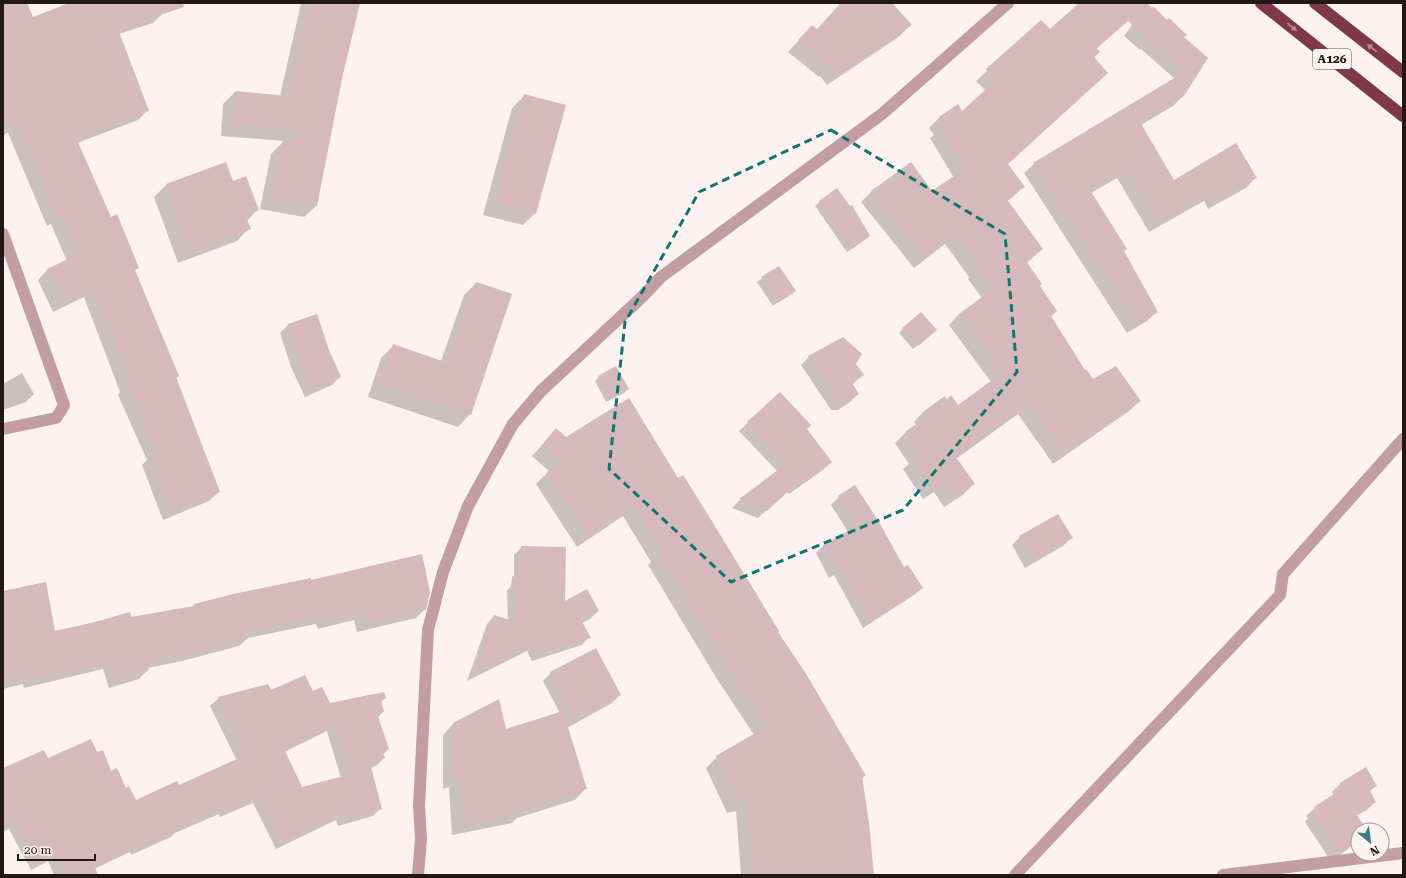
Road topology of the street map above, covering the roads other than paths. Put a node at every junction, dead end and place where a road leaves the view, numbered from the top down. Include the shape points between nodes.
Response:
1 (1008, 3) edge
2 (1261, 3) edge
3 (1315, 3) edge
4 (1403, 72) edge
5 (1403, 116) edge
6 (3, 234) edge
7 (3, 429) edge
8 (1403, 439) edge
9 (1403, 853) edge
10 (418, 875) edge
11 (1015, 875) edge
12 (1223, 875) edge

1 - 10 street via 882,114 661,277 642,298 542,391 513,424 468,506 443,572 428,630
2 -> 5 highway, A126
4 -> 3 highway, A126
6 - 7 street via 64,405 56,418
8 - 11 street via 1283,574 1280,595
9 - 12 street

